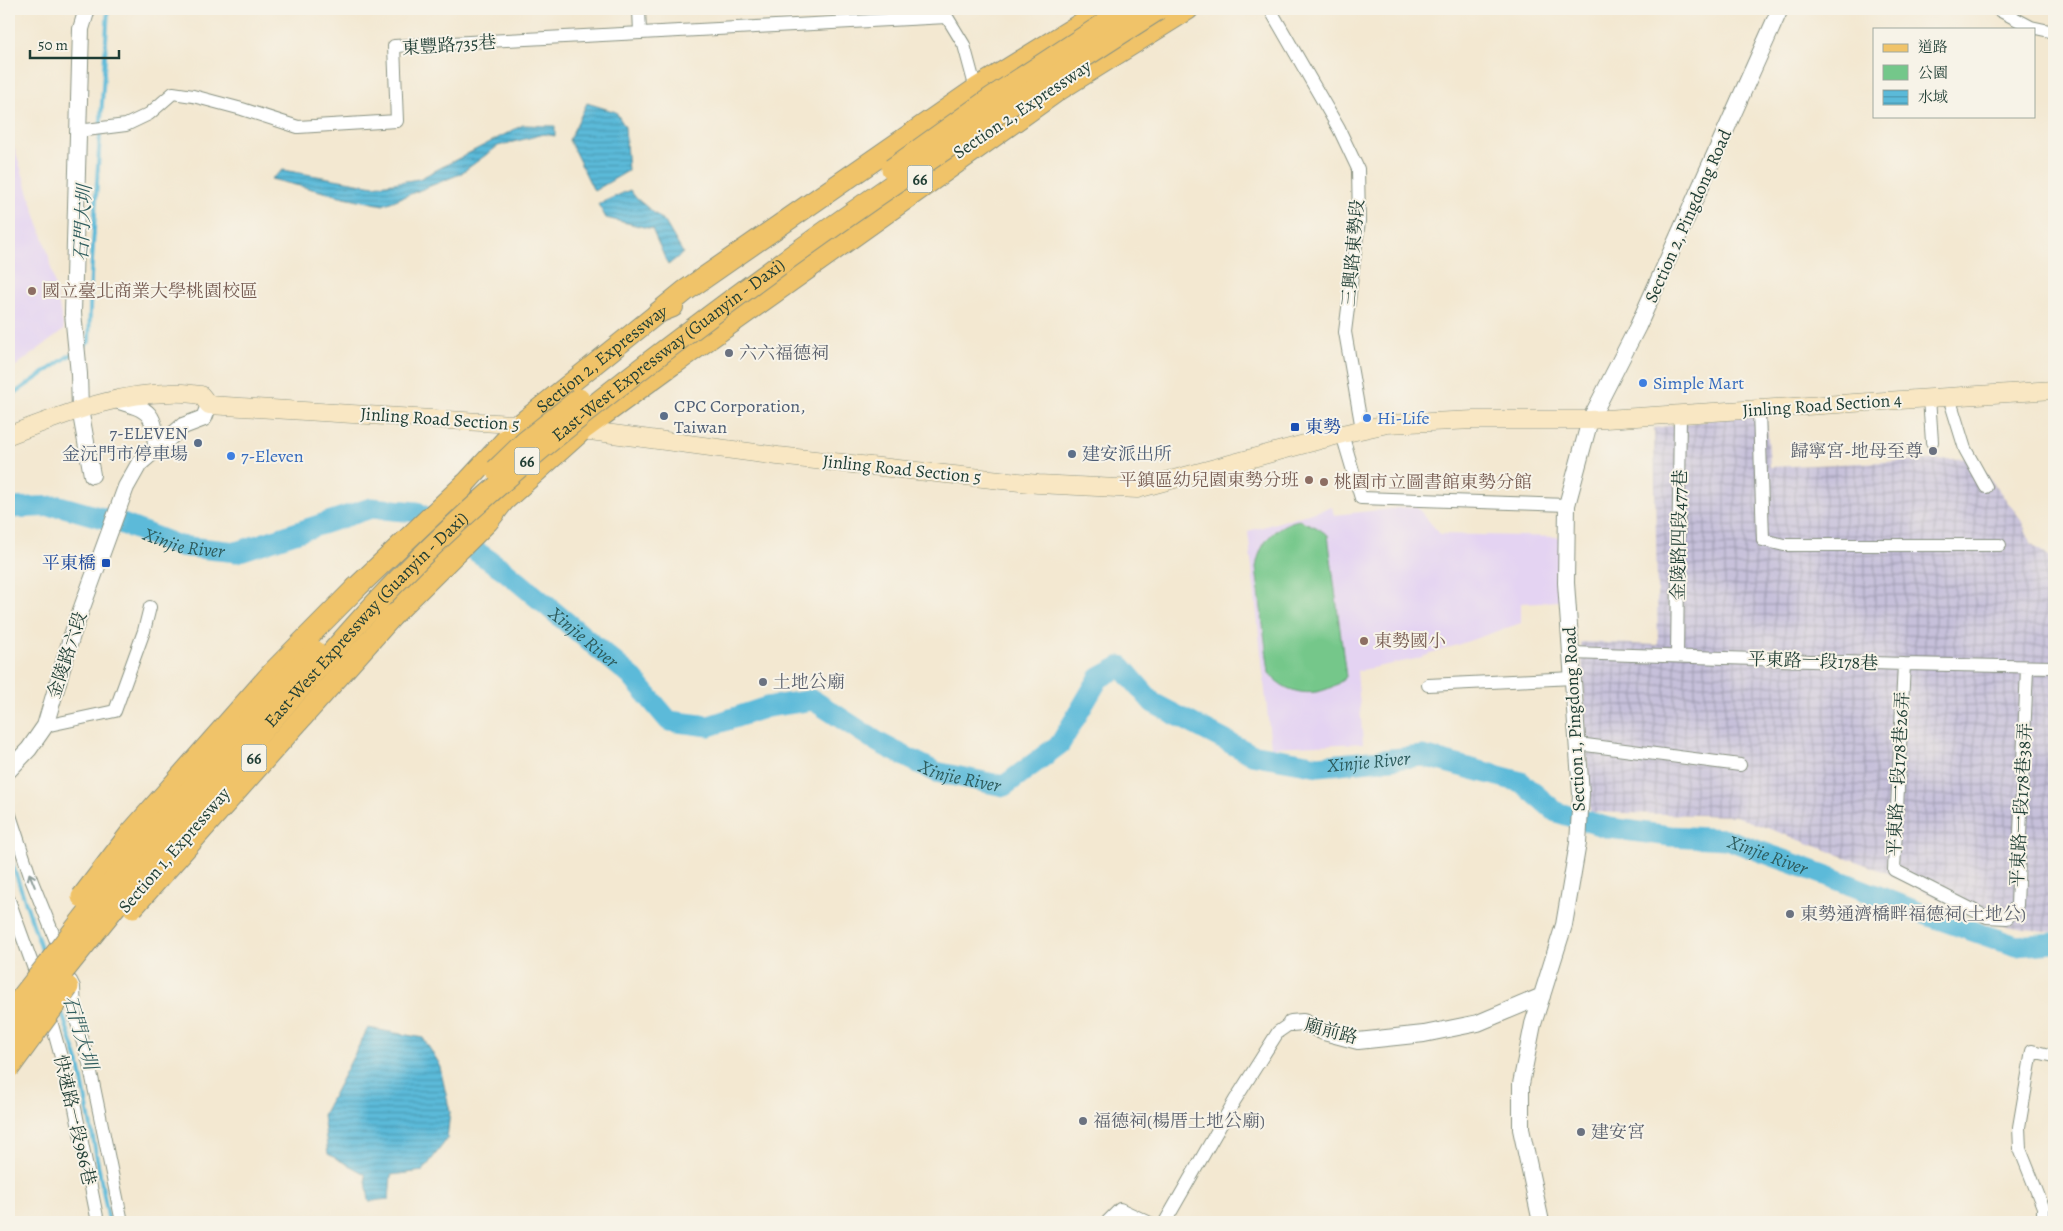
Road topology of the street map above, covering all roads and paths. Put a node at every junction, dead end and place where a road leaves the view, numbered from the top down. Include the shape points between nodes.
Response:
1 (87, 9) edge
2 (639, 9) edge
3 (1105, 9) edge
4 (1127, 9) edge
5 (1159, 9) edge
6 (1176, 9) edge
7 (1188, 9) edge
8 (1270, 9) edge
9 (1780, 9) edge
10 (1997, 9) edge
11 (2036, 28) edge
12 (2036, 28) edge
13 (2054, 32) edge
14 (640, 33) junction
15 (974, 82) dead end
16 (93, 129) junction
17 (658, 313) junction
18 (674, 363) junction
19 (2054, 390) edge
20 (1949, 397) junction
21 (1929, 398) junction
22 (116, 400) junction
23 (209, 405) junction
24 (80, 409) junction
25 (1759, 409) junction
26 (1680, 414) junction
27 (1590, 420) junction
28 (520, 424) junction
29 (1362, 429) junction
30 (583, 430) junction
31 (1342, 434) junction
32 (9, 436) edge
33 (1932, 442) dead end
34 (156, 450) junction
35 (92, 474) dead end
36 (1986, 487) dead end
37 (458, 493) joint
38 (502, 503) joint
39 (1567, 505) junction
40 (423, 528) junction
41 (2000, 545) dead end
42 (454, 547) junction
43 (150, 607) dead end
44 (1571, 653) junction
45 (1677, 656) junction
46 (1904, 664) junction
47 (2054, 667) edge
48 (2028, 668) junction
49 (1573, 678) junction
50 (1428, 685) dead end
51 (45, 726) junction
52 (1578, 744) junction
53 (1740, 765) dead end
54 (9, 770) edge
55 (9, 812) edge
56 (9, 900) edge
57 (1987, 917) joint
58 (53, 938) junction
59 (34, 964) junction
60 (68, 979) junction
61 (9, 994) edge
62 (1542, 996) junction
63 (9, 1003) edge
64 (48, 1005) junction
65 (9, 1014) edge
66 (1291, 1023) joint
67 (9, 1040) edge
68 (9, 1051) edge
69 (2054, 1056) edge
70 (9, 1068) edge
71 (98, 1222) edge
72 (122, 1222) edge
73 (1107, 1222) edge
74 (1148, 1222) edge
75 (1165, 1222) edge
76 (1541, 1222) edge
77 (2043, 1222) edge

1 - 16 street via 81,29
2 - 14 street
3 - 17 highway via 979,87
3 - 17 main road, Section 2, Expressway / 66 via 983,90 683,302
4 - 65 highway, East-West Expressway (Guanyin - Daxi) / 66, bridge via 991,98 698,308 525,442 255,712 136,852
5 - 67 highway, East-West Expressway (Guanyin - Daxi) / 66, bridge via 1034,88 772,269 620,384 506,478 398,580 287,702 174,833
6 - 18 main road, Section 2, Expressway / 66 via 1068,75 709,328
7 - 18 highway via 1060,89
8 - 29 street, 三興路東勢段 via 1339,129 1358,169 1359,221 1345,332
9 - 27 street, Section 2, Pingdong Road via 1638,326
10 - 11 street
12 - 13 street
14 - 15 street via 947,17 964,45
14 - 16 street, 東豐路735巷 via 394,46 397,121 298,127 242,109 174,93 149,114 126,125
16 - 24 street via 73,313
17 - 28 main road, Section 2, Expressway / 66
18 - 30 main road, Section 2, Expressway / 66
19 - 20 main road, Jinling Road Section 4
20 - 21 main road, Jinling Road Section 4
20 - 36 street via 1965,449
21 - 25 main road, Jinling Road Section 4
21 - 33 street
22 - 23 main road via 171,392 201,395
22 - 24 main road
22 - 34 street via 140,407 152,418
23 - 28 main road, Jinling Road Section 5
23 - 34 street via 204,418 183,426
24 - 32 main road
24 - 35 street
25 - 26 main road, Jinling Road Section 4
25 - 41 street via 1763,540 1784,545
26 - 27 main road, Jinling Road Section 4
26 - 45 street, 金陵路四段477巷
27 - 29 main road, Jinling Road Section 5 via 1474,420 1387,424
27 - 39 street, Section 1, Pingdong Road
28 - 30 main road, Jinling Road Section 5
28 - 37 main road, 66
29 - 31 main road, Jinling Road Section 5
30 - 31 main road, Jinling Road Section 5 via 778,456 1038,484 1121,488 1137,488
30 - 38 main road, 66
31 - 39 street via 1361,498
34 - 51 street, 金陵路六段 via 139,464 126,487 72,635
37 - 40 highway
38 - 42 highway
39 - 44 street, Section 1, Pingdong Road via 1566,583
40 - 58 main road, Section 1, Expressway / 66 via 213,741
40 - 61 highway, bridge via 357,587 273,672 130,834
42 - 60 main road, Section 1, Expressway / 66 via 437,556 283,725
42 - 70 highway, bridge via 147,890 63,994
43 - 51 street via 115,711
44 - 45 street, 平東路一段178巷
44 - 49 street, Section 1, Pingdong Road
45 - 46 street, 平東路一段178巷
46 - 48 street, 平東路一段178巷
46 - 57 street, 平東路一段178巷26弄 via 1894,870
47 - 48 street, 平東路一段178巷
48 - 57 street, 平東路一段178巷38弄 via 2017,904 2008,918
49 - 50 street
49 - 52 street, Section 1, Pingdong Road
51 - 54 street, 金陵路六段
52 - 53 street
52 - 62 street, Section 1, Pingdong Road via 1581,794 1578,843 1564,925
58 -> 55 street, 快速路一段986巷
56 - 59 street, 快速路一段986巷
58 - 59 main road, 66
58 - 60 street, 快速路一段986巷
59 - 63 main road, 66
59 - 64 street, 快速路一段986巷
60 - 64 main road, 66, bridge
60 - 72 street, 快速路一段986巷
62 - 66 street, 廟前路 via 1478,1023 1415,1035 1358,1041 1324,1032 1303,1022
62 - 76 street, Section 1, Pingdong Road via 1521,1084 1521,1129
64 - 68 main road, 66
64 - 71 street, 快速路一段986巷 via 75,1108
66 - 75 street, 廟前路 via 1278,1032 1240,1091
69 - 77 street via 2032,1051 2019,1127 2020,1149 2043,1207
73 - 74 street via 1120,1209

